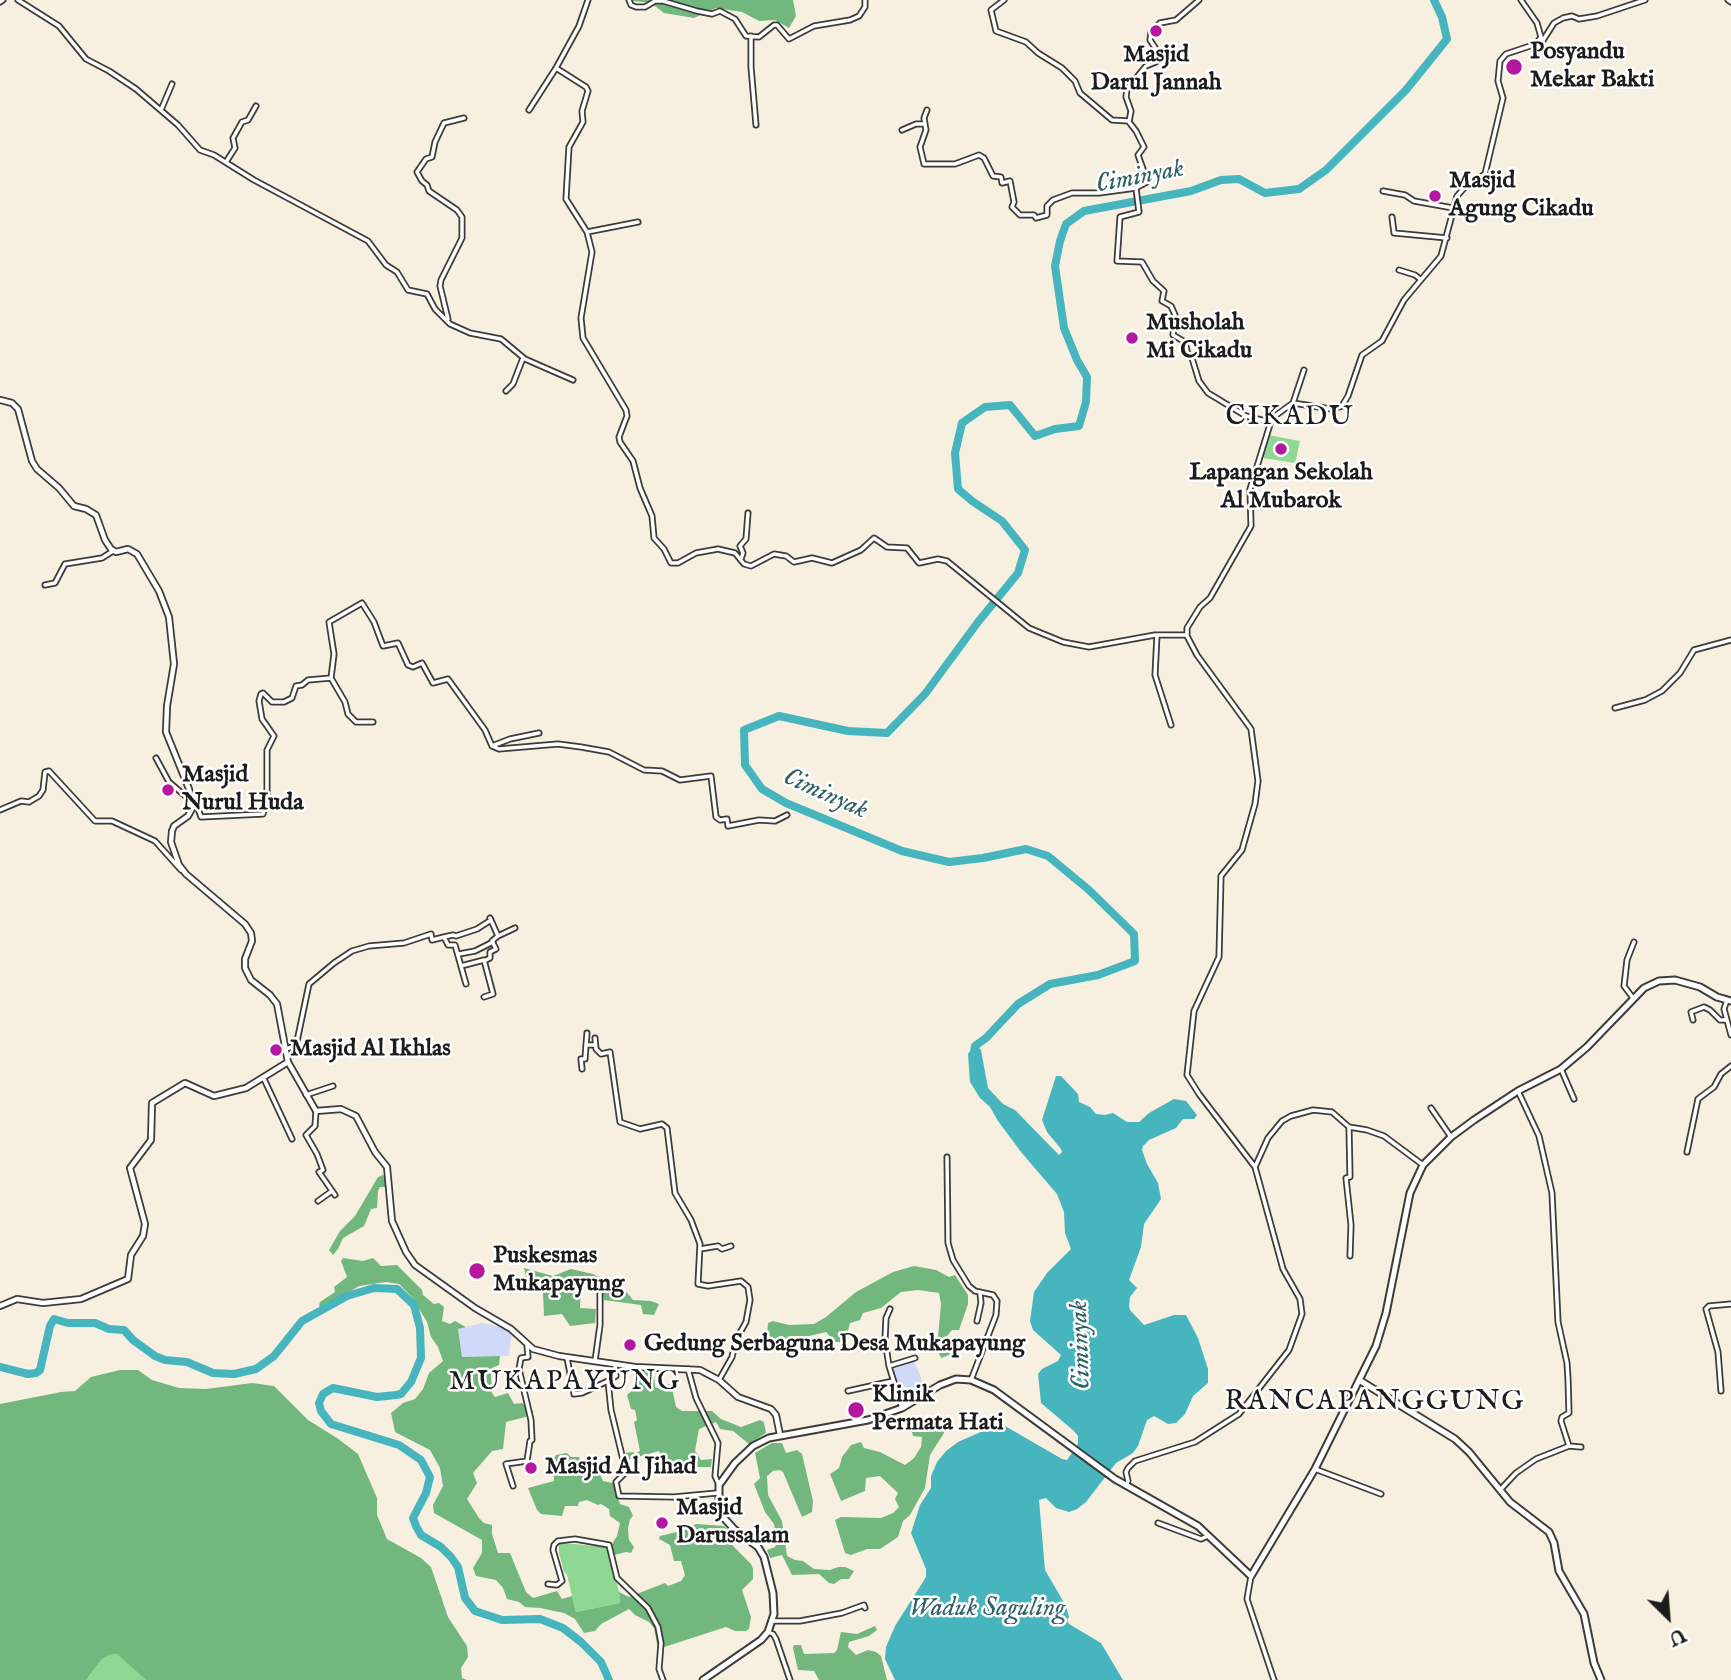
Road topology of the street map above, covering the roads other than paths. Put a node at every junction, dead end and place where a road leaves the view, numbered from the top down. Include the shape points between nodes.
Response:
1 (18, 0) edge
2 (588, 0) edge
3 (629, 0) edge
4 (865, 0) edge
5 (1004, 0) edge
6 (1199, 0) edge
7 (1521, 0) edge
8 (1645, 0) edge
9 (751, 36) junction
10 (1532, 46) junction
11 (556, 68) junction
12 (172, 84) dead end
13 (256, 106) dead end
14 (161, 110) junction
15 (528, 110) dead end
16 (927, 110) dead end
17 (464, 118) dead end
18 (1129, 121) junction
19 (924, 124) junction
20 (756, 125) dead end
21 (902, 130) dead end
22 (226, 162) junction
23 (1136, 188) junction
24 (1383, 191) dead end
25 (1453, 208) junction
26 (1392, 216) dead end
27 (638, 222) dead end
28 (587, 232) junction
29 (1447, 239) junction
30 (1399, 270) dead end
31 (1420, 279) junction
32 (448, 321) junction
33 (526, 359) junction
34 (1304, 370) dead end
35 (573, 380) dead end
36 (506, 391) dead end
37 (0, 400) edge
38 (1293, 403) junction
39 (1269, 422) junction
40 (748, 513) dead end
41 (113, 551) junction
42 (741, 559) junction
43 (45, 585) dead end
44 (1157, 635) junction
45 (1186, 635) junction
46 (1731, 640) edge
47 (331, 678) junction
48 (1615, 708) dead end
49 (373, 722) dead end
50 (1171, 725) dead end
51 (539, 733) dead end
52 (492, 746) junction
53 (156, 758) dead end
54 (192, 802) junction
55 (0, 810) edge
56 (786, 815) dead end
57 (183, 871) junction
58 (515, 928) dead end
59 (498, 936) junction
60 (444, 937) junction
61 (493, 942) junction
62 (1634, 942) dead end
63 (458, 954) junction
64 (484, 961) junction
65 (461, 966) junction
66 (466, 984) dead end
67 (484, 997) dead end
68 (1633, 998) junction
69 (1729, 1000) edge
70 (1693, 1020) dead end
71 (1726, 1020) junction
72 (587, 1033) dead end
73 (1731, 1035) edge
74 (595, 1038) dead end
75 (586, 1045) junction
76 (595, 1045) junction
77 (285, 1049) junction
78 (288, 1062) junction
79 (1731, 1066) edge
80 (582, 1069) dead end
81 (1561, 1069) junction
82 (264, 1079) junction
83 (334, 1086) dead end
84 (1518, 1091) junction
85 (306, 1095) junction
86 (1574, 1099) dead end
87 (1431, 1108) dead end
88 (316, 1111) junction
89 (1349, 1127) junction
90 (1451, 1137) junction
91 (292, 1139) dead end
92 (1687, 1152) dead end
93 (947, 1157) dead end
94 (1423, 1165) junction
95 (1255, 1167) junction
96 (318, 1201) dead end
97 (731, 1246) dead end
98 (700, 1249) junction
99 (1350, 1256) dead end
100 (600, 1287) dead end
101 (980, 1293) junction
102 (1731, 1304) edge
103 (0, 1306) edge
104 (890, 1309) dead end
105 (976, 1321) dead end
106 (527, 1345) junction
107 (567, 1357) junction
108 (915, 1357) dead end
109 (595, 1361) junction
110 (615, 1364) junction
111 (889, 1366) junction
112 (688, 1368) junction
113 (719, 1380) junction
114 (971, 1380) junction
115 (1359, 1380) junction
116 (608, 1381) junction
117 (893, 1381) junction
118 (848, 1391) dead end
119 (1721, 1391) dead end
120 (902, 1408) junction
121 (780, 1435) junction
122 (1569, 1446) junction
123 (1581, 1447) dead end
124 (1315, 1469) junction
125 (513, 1486) dead end
126 (1126, 1486) junction
127 (718, 1489) junction
128 (1501, 1489) junction
129 (1381, 1494) dead end
130 (1158, 1523) dead end
131 (1209, 1534) junction
132 (1251, 1576) junction
133 (548, 1584) dead end
134 (865, 1608) dead end
135 (773, 1621) junction
136 (768, 1632) junction
137 (663, 1680) edge
138 (703, 1680) edge
139 (790, 1680) edge
140 (1274, 1680) edge
141 (1601, 1680) edge

1 - 14 street via 59,26 86,59 121,78
2 - 11 street
3 - 9 street via 636,7 663,1 728,13 746,36
4 - 9 street via 866,7 850,20 814,26 789,39 777,25 763,35
5 - 18 street via 991,10 996,31 1026,42 1062,68 1080,93 1112,120
6 - 18 street via 1176,20 1160,23 1151,32 1150,40 1159,55 1155,64 1146,66 1129,84
7 - 10 street via 1541,32
8 - 10 street via 1597,16 1563,18 1554,23 1540,45
9 - 20 street
10 - 25 street via 1506,54 1500,61 1498,81 1503,99 1486,172 1461,190
11 - 15 street
11 - 28 street via 588,89 583,122 569,147 566,199
12 - 14 street
13 - 22 street via 233,138 235,148
14 - 22 street via 200,150
16 - 19 street
17 - 32 street via 444,123 432,157 417,172 429,191 462,217 462,238 440,286
18 - 23 street via 1144,147 1138,155 1147,182
19 - 21 street
19 - 23 street via 920,147 925,164 955,164 979,155 993,176 1000,177 1002,183 1010,181 1012,207 1020,215 1047,215 1052,200 1072,193
22 - 32 street via 368,241 408,290 427,294
23 - 39 street via 1140,211 1120,218 1117,261 1142,262 1164,291 1162,301 1174,311 1173,335 1185,342 1208,393 1246,416
24 - 25 street
25 - 29 street
26 - 29 street via 1394,233
27 - 28 street
28 - 42 street via 592,252 580,318 583,338 626,410 619,437 634,461 652,516 654,538 674,564 718,549
29 - 31 street via 1441,256
30 - 31 street
31 - 38 street via 1382,341 1362,355 1342,405 1331,409
32 - 33 street via 470,333 507,342
33 - 35 street
33 - 36 street
34 - 38 street
37 - 41 street via 18,409 37,469 74,506 94,513
38 - 39 street
39 - 45 street via 1250,489 1251,526 1210,598 1189,623
40 - 42 street
41 - 43 street via 103,558 65,564 55,583
41 - 54 street via 128,549 137,554 166,607 174,664 166,732
42 - 44 street via 751,566 774,554 794,562 812,558 832,563 861,550 874,538 887,547 908,548 919,563 947,561 1029,628 1063,642 1088,647
44 - 45 street
44 - 50 street via 1155,675
45 - 95 street via 1248,725 1257,774 1255,804 1242,850 1221,876 1218,961 1191,1022 1187,1075
46 - 48 street via 1694,650 1681,673 1661,691
47 - 49 street via 355,722
47 - 52 street via 334,654 329,622 362,603 383,646 398,643 408,665 422,663 433,683 448,680
47 - 54 street via 296,686 292,698 284,702 276,703 261,694 262,719 274,736 267,750 264,813 201,817
51 - 52 street
52 - 56 street via 581,747 609,752 644,770 662,771 680,780 711,776 716,817 727,818 728,826 775,821
53 - 54 street via 171,784
54 - 57 street via 190,813 174,826 171,836
55 - 57 street via 39,796 49,771 94,821 112,821 155,841
57 - 77 street via 251,933 245,968 277,1004
58 - 59 street
59 - 60 street via 490,919 477,929
59 - 61 street
60 - 63 street via 448,944 455,944
60 - 77 street via 432,940 431,934 346,953 309,984 296,1046
61 - 63 street
61 - 64 street via 496,948
62 - 68 street via 1624,986
63 - 65 street
64 - 65 street
64 - 67 street via 493,994
65 - 66 street
68 - 69 main road via 1666,979
68 - 81 main road
69 - 71 street via 1724,1009
70 - 71 street via 1691,1012 1699,1007
71 - 73 street
72 - 75 street
74 - 76 street
75 - 76 street
75 - 80 street
76 - 98 street via 601,1054 610,1052 620,1122 640,1129 667,1128 675,1193 691,1220
77 - 78 street
78 - 82 street
78 - 85 street
79 - 92 street via 1698,1099
81 - 84 main road
81 - 86 street
82 - 91 street
82 - 103 street via 214,1096 185,1083 152,1103 151,1140 130,1168 145,1224 131,1255 128,1279 81,1299 43,1303 17,1299
83 - 85 street
84 - 90 main road
84 - 122 street via 1539,1136 1552,1193 1558,1322 1568,1379 1569,1413 1561,1421
85 - 88 street
87 - 90 street
88 - 96 street via 315,1126 306,1135 323,1170 319,1172 334,1193
88 - 106 street via 341,1109 356,1116 387,1167 392,1221 415,1265 511,1329
89 - 94 street via 1384,1136
89 - 95 street via 1332,1112 1291,1116 1268,1138
89 - 99 street
90 - 94 main road
93 - 101 street via 948,1243 958,1272
94 - 115 main road via 1410,1193 1380,1335
95 - 126 street via 1283,1269 1300,1299 1302,1314 1289,1350 1239,1414 1195,1442 1135,1461 1128,1468
97 - 98 street
98 - 113 street via 698,1285 741,1281 748,1287 750,1300 746,1322
100 - 109 street
101 - 105 street
101 - 114 street via 993,1295 998,1308
102 - 119 street via 1706,1309 1718,1352
104 - 111 street via 885,1340
106 - 107 street
106 - 125 street via 528,1357 521,1357 519,1369 532,1440 527,1461 506,1464
107 - 109 street
107 - 116 street via 573,1394
108 - 111 street
109 - 110 street
110 - 112 street
110 - 116 street via 616,1377
111 - 117 street
112 - 113 street
112 - 127 street via 696,1398 718,1443
113 - 121 street via 738,1397 773,1411
114 - 120 main road via 948,1382
114 - 126 main road via 1011,1402
115 - 124 main road
115 - 128 main road via 1455,1439
116 - 127 street via 626,1472 616,1482 620,1496 674,1497
117 - 118 street
117 - 120 street
120 - 121 main road via 868,1420
121 - 127 main road via 753,1446
122 - 123 street
122 - 128 street via 1536,1459
124 - 129 street
124 - 132 main road
126 - 131 main road
127 - 135 main road via 723,1517 765,1557 775,1602
128 - 141 main road via 1549,1532 1559,1571 1584,1614
130 - 131 street via 1201,1539
131 - 132 main road
132 - 140 street via 1247,1599
133 - 137 street via 562,1581 553,1550 558,1541 609,1545 617,1578 648,1608 658,1627
134 - 135 street
135 - 136 main road
136 - 138 main road
136 - 139 street via 776,1639

